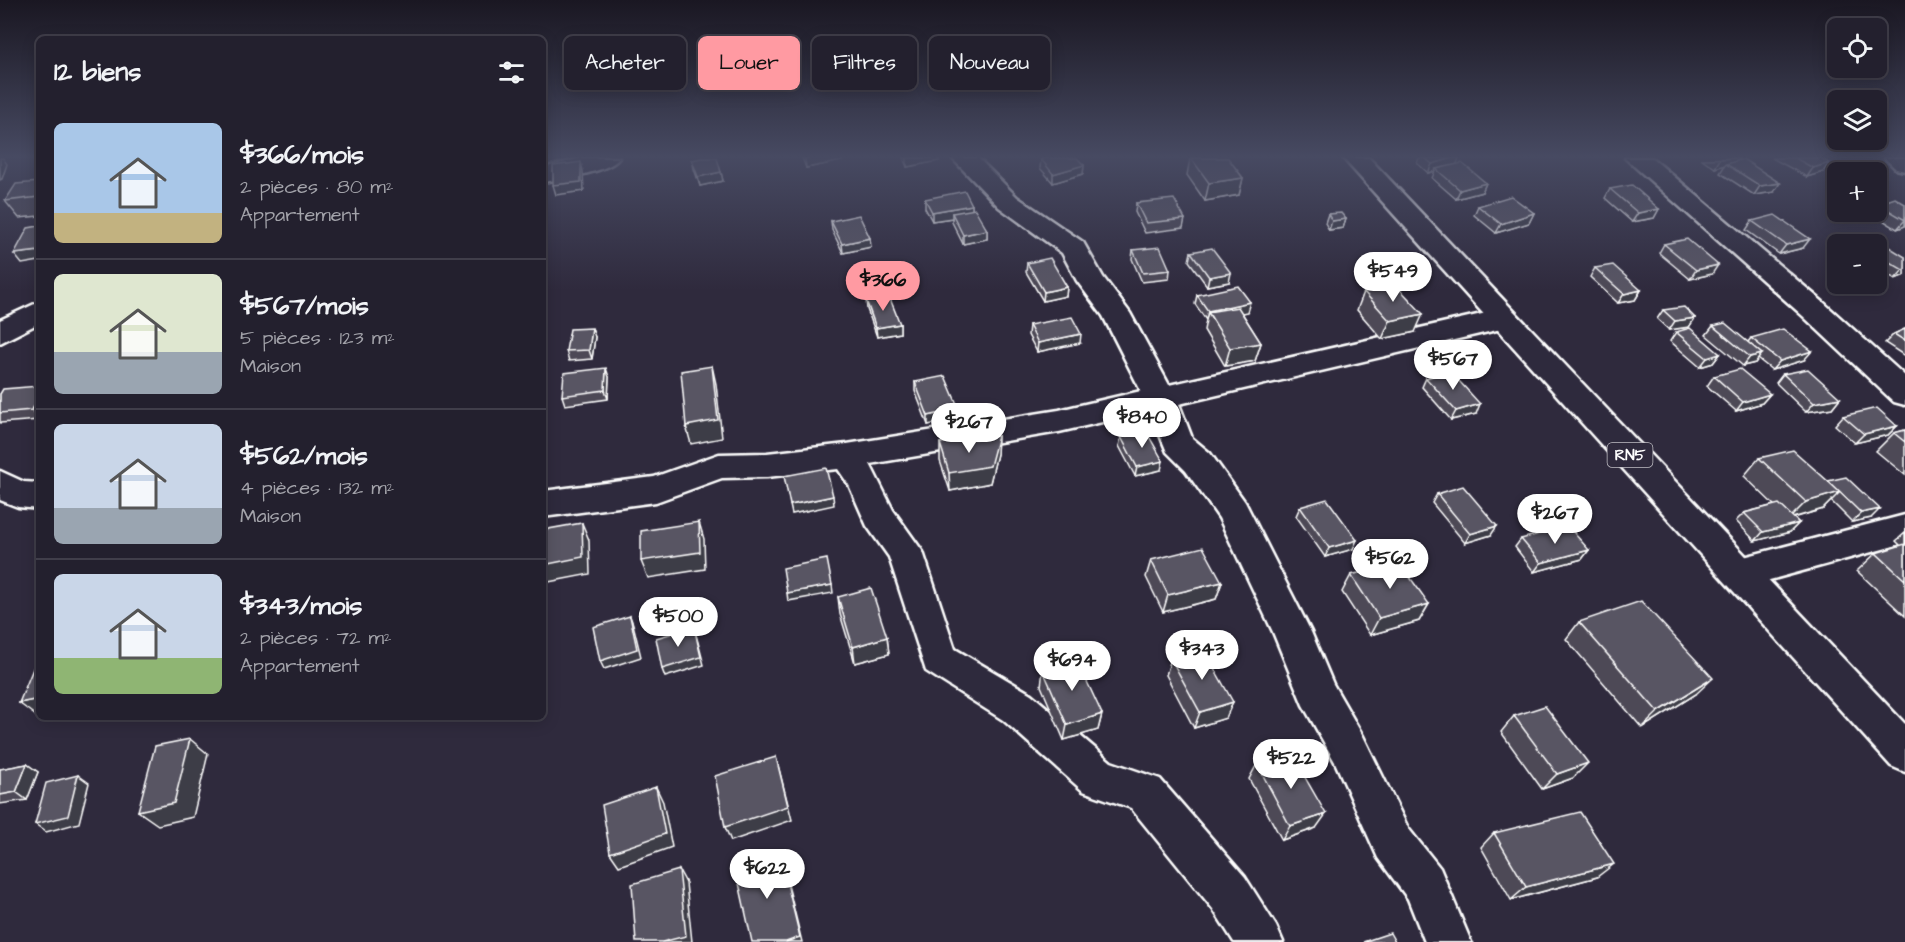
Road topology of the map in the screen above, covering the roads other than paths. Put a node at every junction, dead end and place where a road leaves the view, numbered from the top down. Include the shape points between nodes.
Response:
1 (1008, 202) edge
2 (1396, 202) edge
3 (1688, 202) edge
4 (36, 313) edge
5 (1504, 319) junction
6 (0, 333) edge
7 (1905, 394) edge
8 (1161, 399) junction
9 (847, 456) junction
10 (0, 484) edge
11 (36, 496) edge
12 (546, 504) edge
13 (1905, 529) edge
14 (1740, 573) junction
15 (1905, 753) edge
16 (1260, 942) edge
17 (1448, 942) edge

1 - 8 main road via 1073,248 1090,281 1121,322
2 - 5 main road, RN5
3 - 7 main road
4 - 6 main road
5 - 8 main road
5 - 14 main road, RN5
8 - 9 main road via 1059,421
8 - 17 main road via 1178,444 1198,462 1233,511 1317,693 1349,749 1393,843 1424,884
9 - 12 main road via 719,466 656,489
9 - 16 main road via 864,481 879,517 905,552 939,659 1017,707 1098,777 1145,793 1229,893
10 - 11 main road via 18,494
13 - 14 main road
14 - 15 main road, RN5

